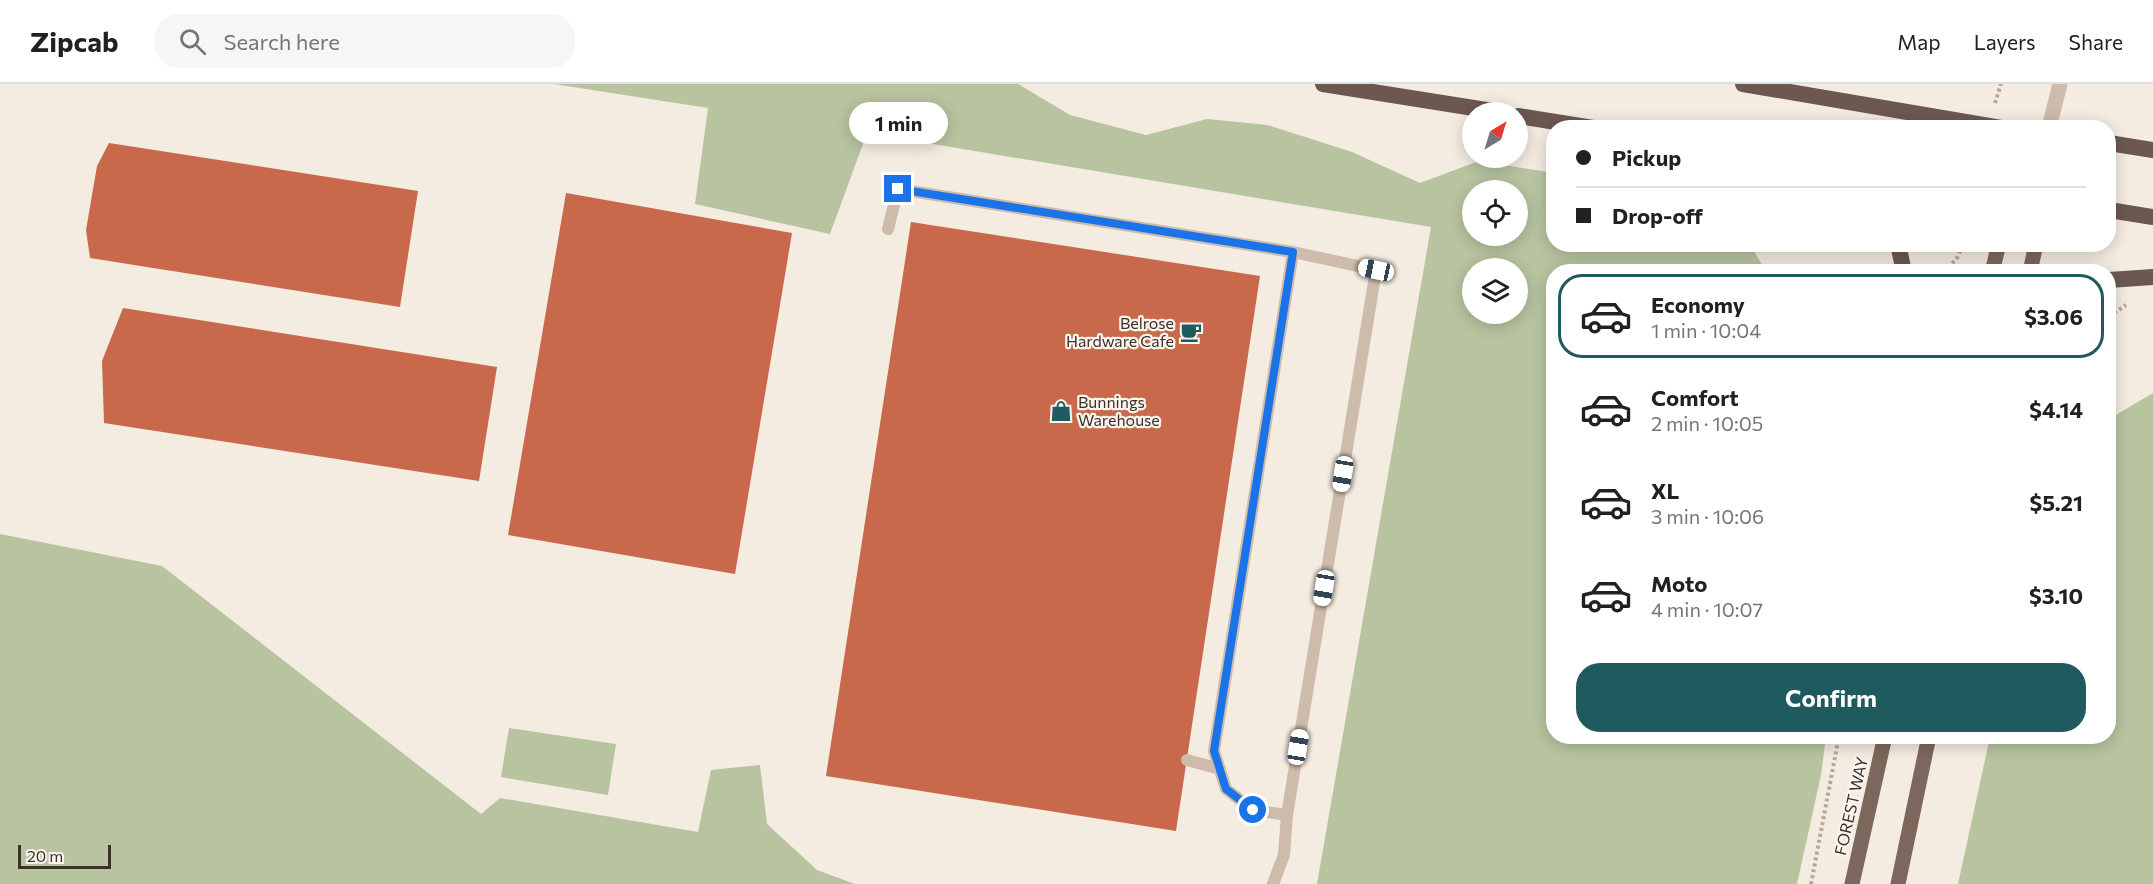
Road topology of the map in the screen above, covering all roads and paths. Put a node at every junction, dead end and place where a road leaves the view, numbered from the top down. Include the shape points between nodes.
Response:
1 (1323, 84) edge
2 (1743, 84) edge
3 (2001, 84) edge
4 (2060, 84) edge
5 (1996, 97) dead end
6 (1462, 106) edge
7 (1528, 118) edge
8 (1546, 120) edge
9 (1954, 120) edge
10 (2051, 120) edge
11 (2116, 144) edge
12 (2153, 150) edge
13 (2116, 211) edge
14 (2153, 217) edge
15 (888, 229) dead end
16 (1293, 252) junction
17 (2153, 277) edge
18 (2116, 280) edge
19 (1837, 744) edge
20 (1883, 744) edge
21 (1927, 744) edge
22 (1187, 760) dead end
23 (1220, 769) junction
24 (1287, 815) junction
25 (1273, 884) edge
26 (1811, 884) edge
27 (1852, 884) edge
28 (1898, 884) edge

1 - 6 highway
2 - 9 highway
3 - 5 path
4 - 10 street
7 - 8 highway
11 - 12 highway
13 - 14 highway
15 - 16 lane via 898,189
16 - 23 lane via 1214,751
16 - 24 lane via 1376,270
17 - 18 highway
19 - 26 path
20 - 27 main road, FOREST WAY
21 - 28 main road
22 - 23 lane
23 - 24 lane via 1226,789 1253,810
24 - 25 lane via 1284,855

